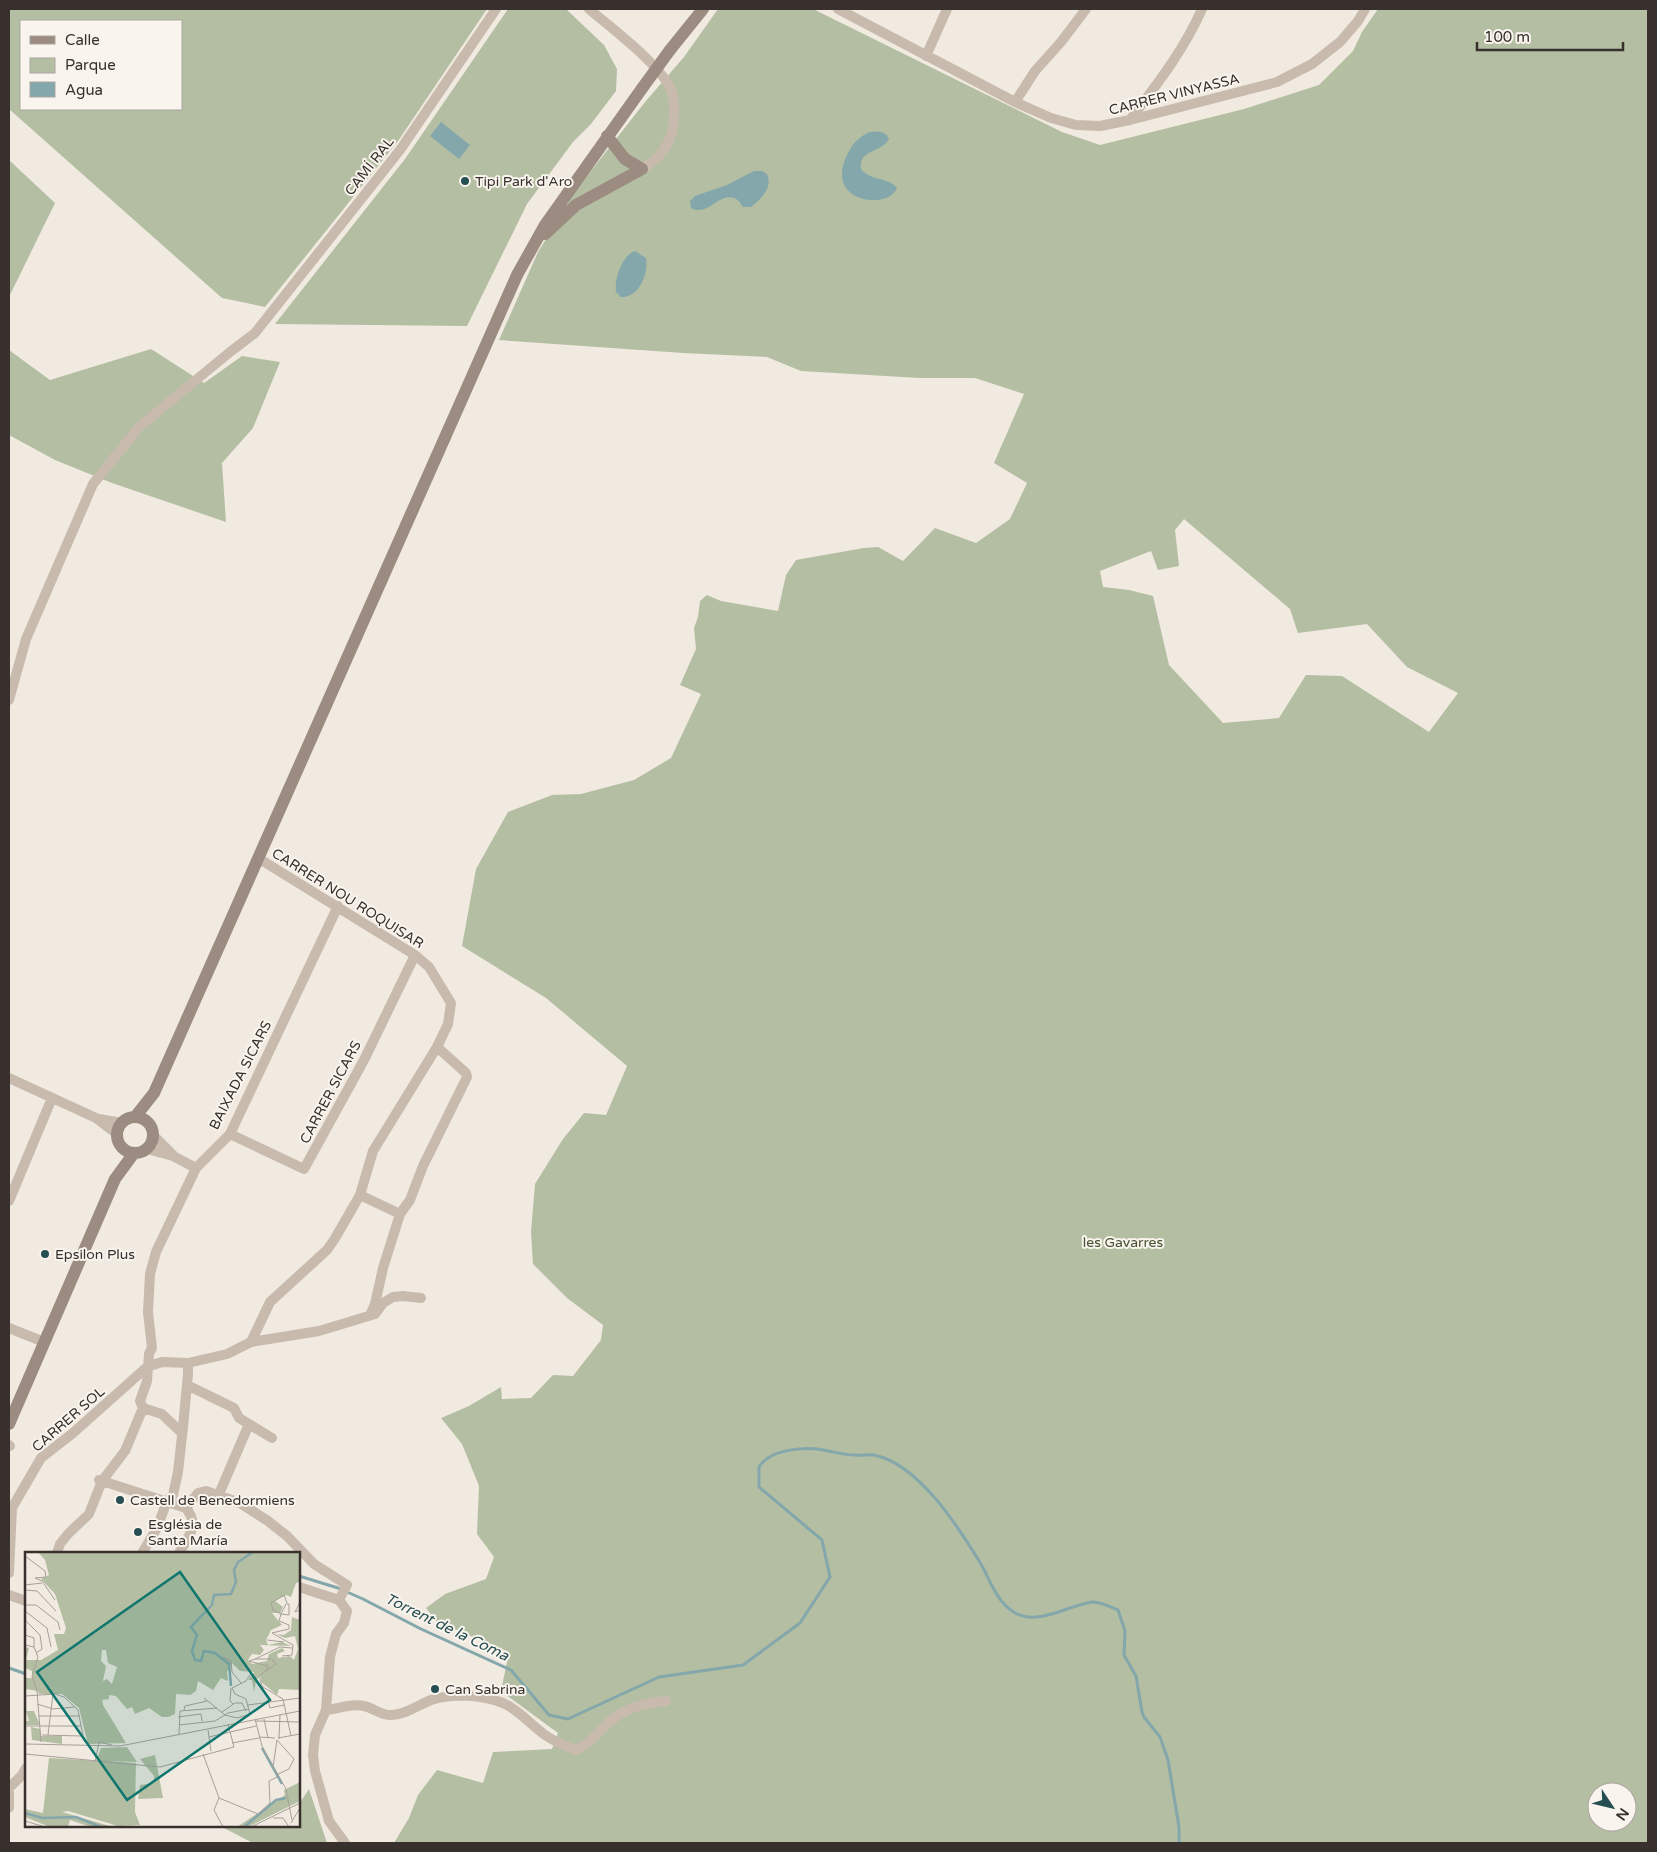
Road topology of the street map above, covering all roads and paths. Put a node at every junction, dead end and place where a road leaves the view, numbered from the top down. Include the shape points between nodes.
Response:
1 (496, 9) edge
2 (589, 9) edge
3 (703, 9) edge
4 (838, 9) edge
5 (947, 9) edge
6 (1086, 9) edge
7 (1202, 9) edge
8 (1366, 9) edge
9 (926, 56) junction
10 (1015, 102) junction
11 (1130, 120) junction
12 (607, 136) junction
13 (642, 169) junction
14 (530, 250) junction
15 (9, 700) edge
16 (258, 858) junction
17 (338, 906) junction
18 (415, 954) junction
19 (438, 1047) junction
20 (9, 1078) edge
21 (154, 1093) junction
22 (52, 1098) junction
23 (136, 1117) junction
24 (149, 1123) junction
25 (119, 1128) junction
26 (230, 1134) junction
27 (154, 1136) junction
28 (121, 1147) junction
29 (147, 1149) junction
30 (134, 1153) junction
31 (174, 1156) junction
32 (196, 1168) junction
33 (115, 1179) junction
34 (360, 1195) junction
35 (9, 1201) edge
36 (400, 1214) junction
37 (421, 1298) dead end
38 (369, 1316) junction
39 (9, 1328) edge
40 (44, 1342) junction
41 (251, 1342) junction
42 (152, 1348) junction
43 (162, 1362) junction
44 (188, 1363) junction
45 (147, 1368) junction
46 (187, 1385) junction
47 (143, 1408) junction
48 (9, 1424) edge
49 (249, 1424) junction
50 (182, 1432) junction
51 (272, 1438) dead end
52 (101, 1480) junction
53 (219, 1494) junction
54 (167, 1502) junction
55 (186, 1508) junction
56 (57, 1552) edge
57 (143, 1552) edge
58 (180, 1552) edge
59 (9, 1573) edge
60 (300, 1587) edge
61 (9, 1595) edge
62 (340, 1598) junction
63 (25, 1601) edge
64 (666, 1701) dead end
65 (326, 1711) junction
66 (25, 1770) edge
67 (9, 1788) edge
68 (9, 1792) edge
69 (9, 1808) edge
70 (345, 1843) edge

1 - 15 street, CAMÍ RAL via 400,150 256,333 139,427 93,484 26,639
2 - 13 street via 658,70 671,90 675,110 671,138 654,162
3 - 12 street, bridge
4 - 9 street, CARRER VINYASSA
5 - 9 street
6 - 10 street via 1035,71
7 - 11 street via 1175,60
8 - 11 street, CARRER VINYASSA via 1340,42 1312,64 1276,82
9 - 10 street, CARRER VINYASSA
10 - 11 street, CARRER VINYASSA via 1076,125 1100,126
12 - 13 street via 625,159
12 - 14 street
13 - 14 street via 576,205
14 - 16 street via 491,329
16 - 17 street, CARRER NOU ROQUISAR
16 - 21 street
17 - 18 street, CARRER NOU ROQUISAR
17 - 26 street, BAIXADA SICARS
18 - 19 street, CARRER NOU ROQUISAR via 429,967 451,1003 448,1024
18 - 26 street, CARRER SICARS via 364,1060 304,1169
19 - 34 street, CARRER NOU ROQUISAR via 373,1151
19 - 36 street via 467,1077 423,1166 410,1200
20 - 22 street
21 - 23 street
21 - 24 street
22 - 25 street
22 - 35 street
23 - 24 street
23 - 25 street via 128,1118
24 - 27 street
25 - 28 street
26 - 32 street, BAIXADA SICARS
27 - 29 street
27 - 31 street
28 - 30 street
28 - 33 street
29 - 30 street
29 - 31 street
30 - 33 street
31 - 32 street
32 - 42 street, BAIXADA SICARS via 156,1252 150,1274 148,1312
33 - 40 street
34 - 36 street
34 - 41 street, CARRER NOU ROQUISAR via 327,1250 270,1302
36 - 38 street
37 - 38 street via 393,1297
38 - 41 street via 319,1331
39 - 40 street
40 - 48 street
41 - 44 street via 227,1354
42 - 43 street
42 - 45 street, BAIXADA SICARS
43 - 44 street
43 - 45 street, CARRER SOL
44 - 46 street
45 - 47 street, BAIXADA SICARS via 140,1401
45 - 59 street, CARRER SOL via 43,1459 12,1508
46 - 49 street via 234,1408 239,1418
46 - 50 street
47 - 50 street via 162,1414
47 - 52 street, BAIXADA SICARS via 125,1451
49 - 51 street
49 - 53 street
50 - 54 street via 178,1472 173,1495
52 - 54 street
52 - 56 street, BAIXADA SICARS via 89,1514 68,1534
53 - 55 street via 206,1490 198,1493
53 - 62 street via 268,1521 314,1564 347,1585
54 - 55 street
54 - 57 street
55 - 58 street via 192,1515 192,1534
60 - 62 street
61 - 63 street
62 - 65 street via 346,1611 330,1657
64 - 65 street via 646,1703 624,1711 576,1750 545,1735 503,1703 474,1696 433,1700 404,1713 390,1715 355,1705
65 - 70 street via 315,1735 315,1771 329,1822
66 - 67 street
68 - 69 street

